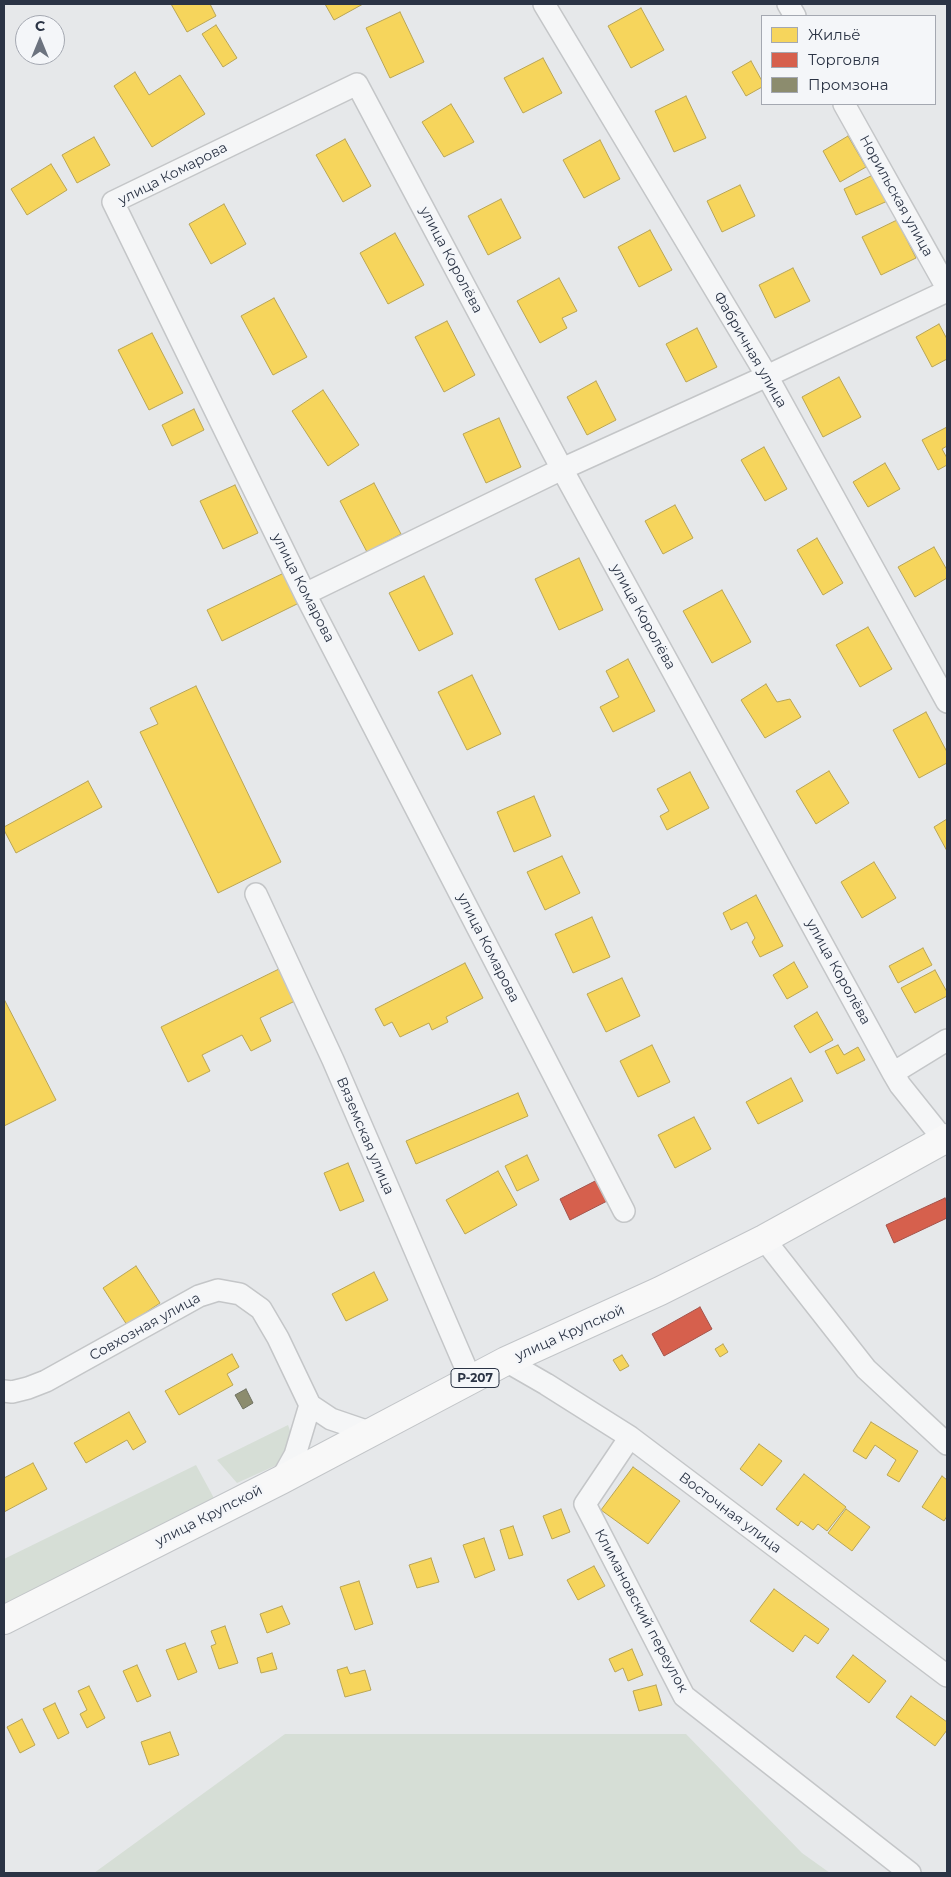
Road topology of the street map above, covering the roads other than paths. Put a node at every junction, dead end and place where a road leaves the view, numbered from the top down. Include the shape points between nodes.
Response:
1 (544, 4) edge
2 (788, 4) edge
3 (794, 15) edge
4 (357, 84) joint
5 (845, 105) edge
6 (947, 289) edge
7 (767, 376) junction
8 (562, 469) junction
9 (305, 594) junction
10 (947, 702) edge
11 (256, 894) dead end
12 (947, 1040) edge
13 (893, 1073) junction
14 (946, 1139) edge
15 (624, 1211) dead end
16 (764, 1239) junction
17 (506, 1362) junction
18 (471, 1380) junction
19 (4, 1391) edge
20 (310, 1405) junction
21 (372, 1433) junction
22 (630, 1437) junction
23 (947, 1444) edge
24 (281, 1480) junction
25 (4, 1620) edge
26 (947, 1676) edge
27 (910, 1873) edge

1 - 7 street, Фабричная улица
2 - 3 street
4 - 8 street, улица Королёва
4 - 9 street, улица Комарова via 113,202
5 - 6 street, Норильская улица
6 - 7 street
7 - 8 street
7 - 10 street, Фабричная улица
8 - 9 street
8 - 13 street, улица Королёва
9 - 15 street, улица Комарова
11 - 18 street, Вяземская улица via 333,1060
12 - 13 street
13 - 14 street, улица Королёва
14 - 16 main road, улица Крупской / Р-207
16 - 17 main road, улица Крупской / Р-207 via 660,1292
16 - 23 street via 866,1369
17 - 18 main road, улица Крупской / Р-207
17 - 22 street, Восточная улица
18 - 21 main road, улица Крупской / Р-207
19 - 20 street, Совхозная улица via 12,1392 46,1381 199,1296 218,1290 240,1294 261,1309
20 - 21 street via 331,1419
20 - 24 street via 295,1455
21 - 24 main road, улица Крупской / Р-207
22 - 26 street, Восточная улица
22 - 27 street, Климановский переулок via 585,1504 684,1696
24 - 25 main road, улица Крупской / Р-207

